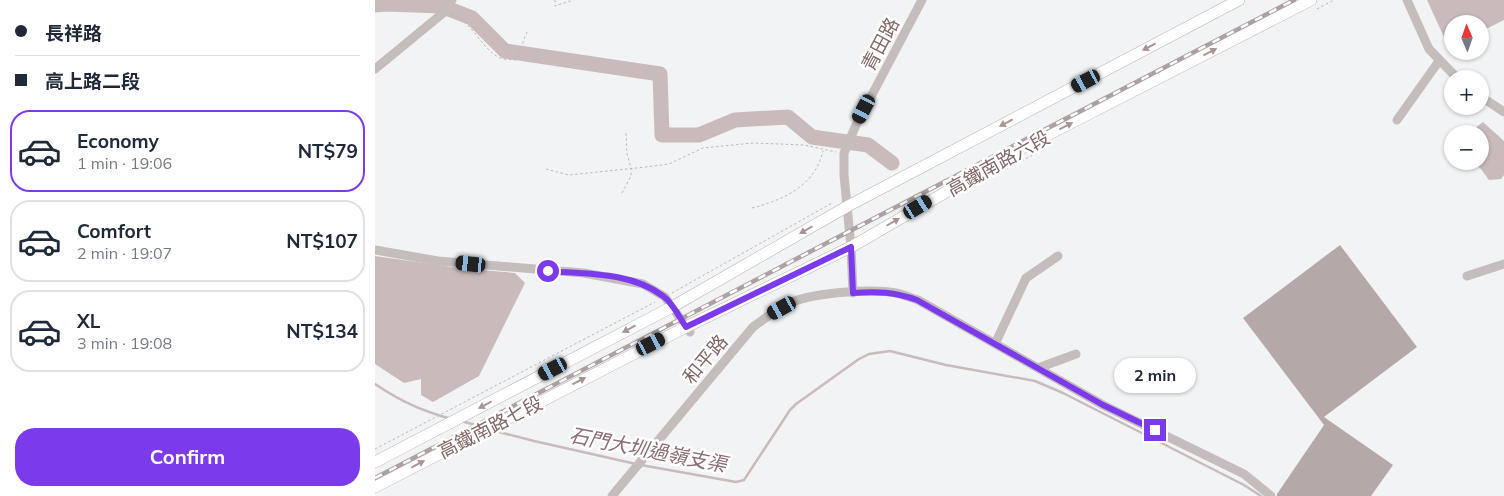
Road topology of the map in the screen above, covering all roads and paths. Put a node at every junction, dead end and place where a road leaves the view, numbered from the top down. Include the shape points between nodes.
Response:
1 (452, 0) edge
2 (555, 0) edge
3 (573, 0) edge
4 (922, 0) edge
5 (1239, 0) edge
6 (1311, 0) edge
7 (1407, 0) edge
8 (445, 11) junction
9 (527, 32) dead end
10 (1439, 61) junction
11 (375, 69) edge
12 (1448, 70) edge
13 (1489, 102) edge
14 (1504, 112) edge
15 (1397, 120) dead end
16 (626, 132) dead end
17 (846, 149) junction
18 (823, 150) junction
19 (631, 168) junction
20 (546, 169) dead end
21 (622, 193) dead end
22 (848, 206) junction
23 (752, 208) dead end
24 (851, 247) junction
25 (375, 250) edge
26 (1057, 256) dead end
27 (1504, 264) edge
28 (1467, 276) dead end
29 (853, 293) junction
30 (672, 306) junction
31 (688, 329) junction
32 (995, 344) junction
33 (1076, 354) dead end
34 (1038, 368) junction
35 (440, 414) dead end
36 (375, 449) edge
37 (375, 462) edge
38 (375, 487) edge
39 (612, 496) edge
40 (1271, 496) edge

1 - 8 street
2 - 3 path via 555,6
4 - 17 street, 青田路
5 -> 22 main road, 高鐵南路六段
24 -> 6 main road, 高鐵南路六段 via 1014,152
7 - 10 street via 1429,49
8 - 9 path via 460,17 483,45 500,58 516,60
8 - 11 street
10 - 12 street
10 - 15 street
13 - 14 street
16 - 19 path
17 - 18 path
17 - 22 street, 青田路 via 844,175
18 - 19 path via 781,144 721,146 703,148 669,164
18 - 23 path via 820,164 801,187 786,197
19 - 20 path via 569,175
19 - 21 path via 631,176
22 - 24 street, 青田路
22 -> 30 main road, 高鐵南路六段
24 - 29 street, 青田路
24 - 31 main road, 高鐵南路六段
25 - 30 street via 438,261 619,278 643,284 665,297
26 - 32 street via 1027,278
27 - 28 street
29 - 32 street, 和平路 via 897,293 917,300
29 - 39 street, 和平路 via 822,294 792,302 753,327
30 - 31 street
30 -> 37 main road, 高鐵南路七段
38 -> 31 main road, 高鐵南路七段
32 - 34 street, 和平路
33 - 34 street
34 - 40 street, 和平路 via 1103,405 1244,474
35 - 36 path

